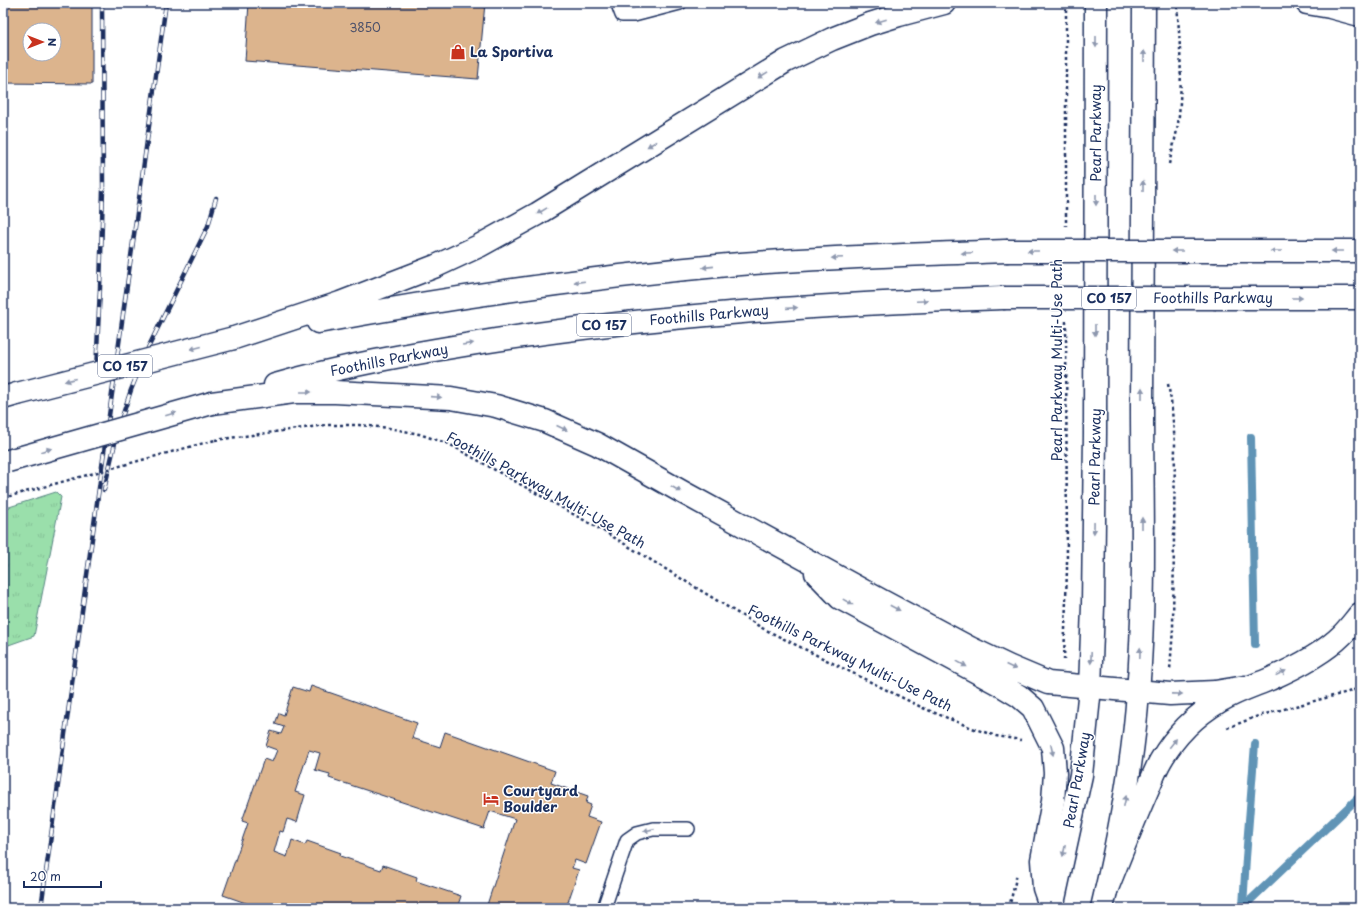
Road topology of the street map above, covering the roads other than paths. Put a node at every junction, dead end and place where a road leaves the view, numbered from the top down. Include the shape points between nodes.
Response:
1 (619, 3) edge
2 (680, 3) edge
3 (956, 3) edge
4 (1096, 3) edge
5 (1144, 3) edge
6 (1307, 3) edge
7 (938, 5) edge
8 (1360, 15) edge
9 (1360, 251) edge
10 (1360, 298) edge
11 (234, 338) junction
12 (10, 396) edge
13 (212, 403) junction
14 (6, 462) edge
15 (799, 557) junction
16 (1360, 614) edge
17 (1245, 687) junction
18 (1090, 688) junction
19 (1138, 692) junction
20 (688, 829) dead end
21 (1104, 900) edge
22 (604, 908) edge
23 (1051, 908) edge

1 - 2 lane via 622,15 634,15
3 - 7 main road
4 -> 18 main road, Pearl Parkway via 1095,433
19 -> 5 main road via 1142,588
6 - 8 main road
7 -> 11 main road via 870,24 786,61 537,214 480,246 340,303
9 -> 11 main road, CO 157, bridge via 1006,251 806,259 728,265 453,300
13 -> 10 main road, Foothills Parkway / CO 157, bridge via 292,380 432,350 628,322 808,307 1003,298
11 -> 12 main road, CO 157, bridge
14 -> 13 main road, Foothills Parkway / CO 157, bridge
13 -> 15 main road via 294,392 334,392 451,398 496,406 546,421 597,444
15 -> 18 main road via 1010,667 1048,684
15 -> 23 main road via 840,598 1000,684 1033,708 1053,748 1053,801 1042,860 1044,888
17 -> 16 main road via 1270,679 1323,650 1342,635
19 -> 17 main road via 1215,692
21 -> 17 main road via 1133,822 1160,761 1183,730 1199,715
18 - 19 main road
18 -> 23 main road, Pearl Parkway via 1080,775
21 -> 19 main road via 1128,783
20 -> 22 lane via 653,828 626,840

